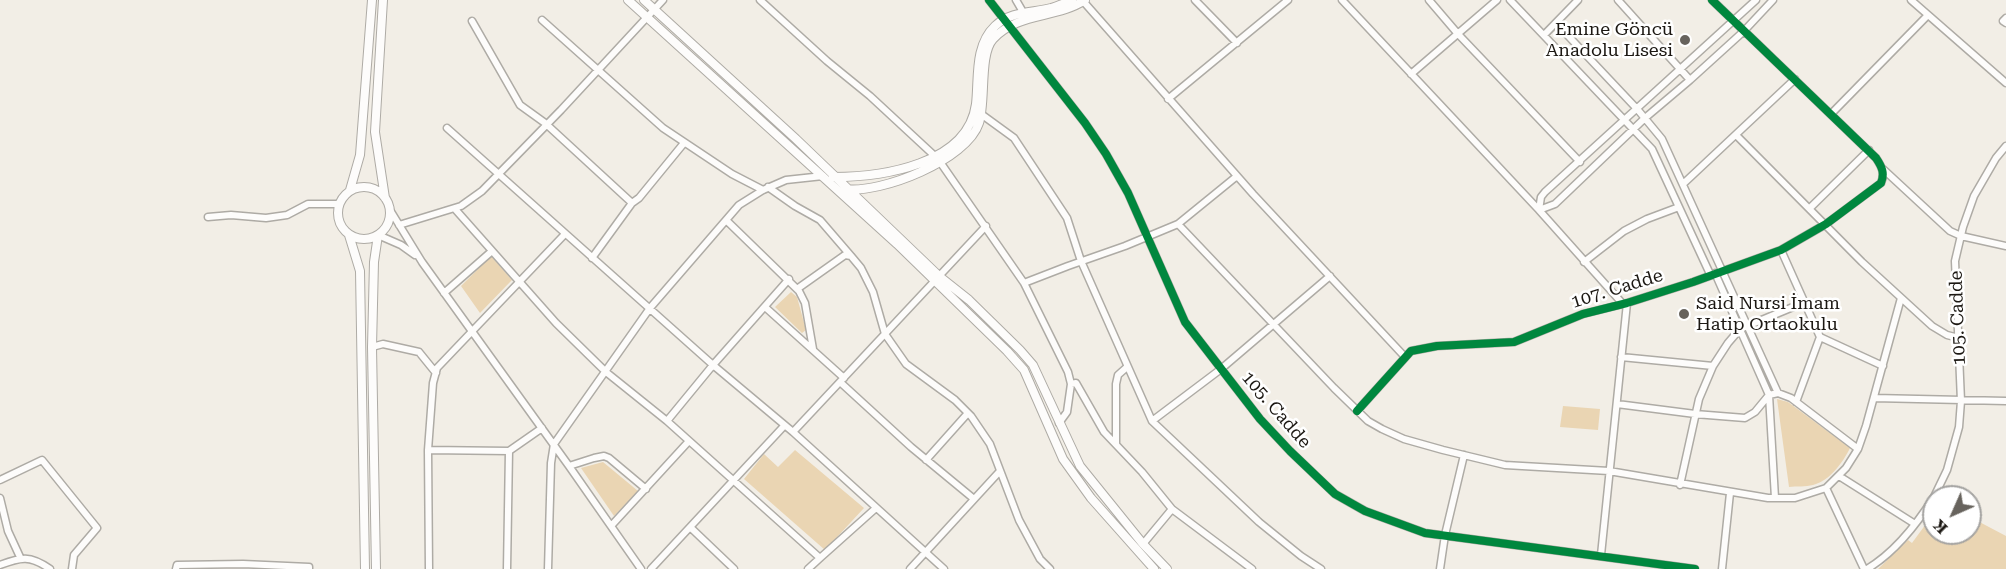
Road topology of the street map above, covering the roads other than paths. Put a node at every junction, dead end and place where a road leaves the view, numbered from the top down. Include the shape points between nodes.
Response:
1 (372, 0) edge
2 (383, 0) edge
3 (627, 0) edge
4 (644, 0) edge
5 (663, 0) edge
6 (760, 0) edge
7 (989, 0) edge
8 (1016, 0) edge
9 (1072, 0) edge
10 (1195, 0) edge
11 (1288, 0) edge
12 (1342, 0) edge
13 (1429, 0) edge
14 (1497, 0) edge
15 (1510, 0) edge
16 (1578, 0) edge
17 (1618, 0) edge
18 (1712, 0) edge
19 (1756, 0) edge
20 (1773, 0) edge
21 (1911, 0) edge
22 (1084, 1) edge
23 (654, 9) junction
24 (1023, 12) junction
25 (1928, 15) junction
26 (646, 17) junction
27 (1004, 18) junction
28 (2006, 18) edge
29 (543, 20) dead end
30 (472, 21) dead end
31 (1734, 22) junction
32 (1556, 23) junction
33 (2006, 23) edge
34 (1010, 25) junction
35 (1744, 31) junction
36 (1458, 34) junction
37 (1544, 35) junction
38 (1237, 43) junction
39 (597, 70) junction
40 (1680, 71) junction
41 (1411, 74) junction
42 (1795, 79) junction
43 (1690, 80) junction
44 (2006, 84) edge
45 (1168, 99) junction
46 (1638, 110) junction
47 (981, 114) junction
48 (1831, 114) junction
49 (1645, 118) junction
50 (1626, 120) junction
51 (546, 125) junction
52 (447, 128) dead end
53 (1634, 129) junction
54 (1736, 135) junction
55 (684, 143) junction
56 (2006, 146) edge
57 (1869, 150) junction
58 (938, 159) junction
59 (1580, 162) junction
60 (1883, 172) junction
61 (499, 173) junction
62 (823, 176) junction
63 (1237, 176) junction
64 (835, 177) junction
65 (1683, 184) junction
66 (835, 187) junction
67 (766, 189) junction
68 (350, 190) junction
69 (849, 190) junction
70 (385, 198) junction
71 (632, 203) junction
72 (339, 204) junction
73 (1679, 207) junction
74 (1810, 208) junction
75 (455, 209) junction
76 (390, 210) junction
77 (1539, 210) junction
78 (208, 217) dead end
79 (726, 220) junction
80 (1178, 224) junction
81 (1826, 224) junction
82 (399, 225) junction
83 (986, 226) junction
84 (565, 234) junction
85 (350, 235) junction
86 (378, 235) junction
87 (1961, 236) junction
88 (1147, 238) junction
89 (2006, 246) edge
90 (1781, 250) junction
91 (492, 251) junction
92 (851, 256) junction
93 (592, 258) junction
94 (1081, 261) junction
95 (422, 262) junction
96 (1584, 262) junction
97 (1716, 273) junction
98 (1330, 276) junction
99 (789, 279) junction
100 (937, 279) junction
101 (519, 281) junction
102 (1024, 283) junction
103 (797, 289) junction
104 (444, 293) junction
105 (1901, 298) junction
106 (1805, 302) junction
107 (1625, 303) junction
108 (765, 307) junction
109 (650, 308) junction
110 (1273, 324) junction
111 (1748, 326) junction
112 (1740, 329) junction
113 (471, 331) junction
114 (885, 334) junction
115 (1820, 337) junction
116 (1959, 338) junction
117 (372, 347) junction
118 (813, 350) junction
119 (1405, 357) junction
120 (1621, 357) junction
121 (713, 365) junction
122 (1713, 366) junction
123 (1883, 366) junction
124 (1127, 367) junction
125 (1221, 369) junction
126 (606, 372) junction
127 (436, 373) junction
128 (842, 380) junction
129 (1071, 384) junction
130 (1778, 393) junction
131 (1769, 395) junction
132 (1874, 398) junction
133 (1961, 401) junction
134 (2006, 401) edge
135 (1796, 402) junction
136 (1617, 404) junction
137 (1358, 411) junction
138 (968, 413) junction
139 (1695, 414) junction
140 (667, 421) junction
141 (1152, 421) junction
142 (1059, 423) junction
143 (784, 426) junction
144 (542, 428) junction
145 (793, 432) junction
146 (689, 441) junction
147 (554, 444) junction
148 (1116, 444) junction
149 (1858, 449) junction
150 (428, 450) junction
151 (509, 451) junction
152 (1464, 455) junction
153 (926, 460) junction
154 (569, 466) junction
155 (1000, 471) junction
156 (1609, 471) junction
157 (1839, 476) junction
158 (0, 480) edge
159 (734, 481) junction
160 (1680, 485) junction
161 (1940, 485) edge
162 (1826, 488) junction
163 (646, 489) junction
164 (1730, 493) junction
165 (0, 498) edge
166 (974, 498) junction
167 (1775, 498) junction
168 (876, 508) junction
169 (1172, 509) junction
170 (1922, 514) edge
171 (1915, 524) junction
172 (611, 526) junction
173 (690, 527) junction
174 (1445, 535) junction
175 (1143, 544) junction
176 (925, 552) junction
177 (1601, 555) junction
178 (20, 557) junction
179 (820, 558) junction
180 (0, 565) edge
181 (50, 569) edge
182 (72, 569) edge
183 (176, 569) edge
184 (309, 569) edge
185 (365, 569) edge
186 (376, 569) edge
187 (429, 569) edge
188 (507, 569) edge
189 (548, 569) edge
190 (641, 569) edge
191 (651, 569) edge
192 (734, 569) edge
193 (808, 569) edge
194 (910, 569) edge
195 (944, 569) edge
196 (1050, 569) edge
197 (1154, 569) edge
198 (1167, 569) edge
199 (1252, 569) edge
200 (1321, 569) edge
201 (1440, 569) edge
202 (1695, 569) edge
203 (1722, 569) edge
204 (1865, 569) edge

1 - 68 main road via 362,138
2 - 70 main road via 375,132
3 - 26 main road
4 - 23 main road
5 - 23 street
6 - 58 street
7 - 27 street, 105. Cadde
8 - 24 street
9 - 24 main road
10 - 38 street
11 - 38 street
12 - 41 street
13 - 36 street
14 - 36 street
15 - 37 street
16 - 32 street
17 - 40 street
18 - 31 street
19 - 31 street
20 - 35 street
21 - 25 street
22 - 34 main road
22 - 45 street
23 - 26 street
23 - 64 main road
24 - 27 main road
25 - 44 street
25 - 48 street
26 - 39 street
26 - 62 main road
27 - 34 street, 105. Cadde
27 - 58 main road via 986,37 981,50 976,106 969,128
28 - 33 street
29 - 39 street
30 - 51 street via 515,98
31 - 35 street
31 - 40 street
32 - 37 street
32 - 46 street
34 - 47 main road via 988,47
34 - 88 street, 105. Cadde via 1106,154
35 - 42 street
35 - 43 street
36 - 41 street
36 - 59 street
37 - 50 street
38 - 45 street
39 - 51 street
39 - 55 street
40 - 43 street
40 - 46 street
41 - 77 street
42 - 48 street
42 - 54 street
43 - 49 street
45 - 63 street
46 - 49 street
46 - 50 street
47 - 58 main road via 972,137 962,148
47 - 94 street via 1014,138 1042,178 1067,218
48 - 57 street
49 - 53 street
49 - 65 street via 1662,139
50 - 53 street
50 - 59 street
51 - 61 street
51 - 71 street
52 - 61 street
53 - 73 street via 1652,148
53 - 77 street via 1555,204
54 - 65 street
54 - 74 street
55 - 67 street via 732,174
55 - 71 street
56 - 87 street, 105. Cadde via 1974,196
57 - 60 street
57 - 74 street
58 - 64 main road via 878,175
58 - 69 main road via 917,173
58 - 83 street
59 - 77 street via 1545,192
60 - 81 street, 107. Cadde via 1881,183
60 - 87 street via 1950,231
61 - 75 street via 482,191
61 - 84 street
62 - 64 main road
62 - 66 main road
62 - 67 street via 786,180
63 - 80 street
63 - 98 street
64 - 69 main road
65 - 97 street
66 - 69 main road
66 - 100 main road
67 - 79 street via 739,204
67 - 92 street via 820,220
68 - 70 main road via 368,187
68 - 72 main road
69 - 100 main road
70 - 76 main road
71 - 93 street
72 - 78 street via 308,204 287,215 266,218
72 - 85 main road via 339,221
73 - 96 street via 1624,231
73 - 97 street
74 - 81 street
75 - 82 street
75 - 91 street
76 - 82 street
76 - 86 main road via 387,226
77 - 96 street
79 - 99 street
79 - 109 street
80 - 88 street
80 - 110 street
81 - 90 street, 107. Cadde
81 - 105 street
82 - 95 street
83 - 100 street
83 - 102 street
84 - 93 street
84 - 101 street
85 - 86 main road via 366,239
85 - 185 main road via 360,271
86 - 95 street via 410,250
86 - 117 main road
87 - 89 street
87 - 116 street, 105. Cadde via 1955,261
88 - 94 street
88 - 125 street, 105. Cadde via 1185,322
90 - 97 street, 107. Cadde
90 - 106 street
91 - 101 street
91 - 104 street
92 - 103 street via 845,255
92 - 114 street via 873,292
93 - 109 street
94 - 102 street
94 - 124 street
95 - 104 street
96 - 107 street
97 - 107 street, 107. Cadde
97 - 111 street
97 - 112 street
98 - 110 street
98 - 119 street
99 - 103 street
99 - 108 street
100 - 114 street
100 - 142 main road via 985,315 1033,365
100 - 197 main road via 1024,370 1063,459 1091,498
101 - 113 street
101 - 126 street
102 - 129 street
103 - 118 street via 805,303
104 - 113 street
105 - 116 street via 1932,326
105 - 123 street
106 - 111 street
106 - 115 street
107 - 119 street, 107. Cadde via 1583,314 1514,342 1437,346 1411,351
107 - 120 street
108 - 118 street
108 - 121 street
109 - 121 street
109 - 126 street
110 - 125 street
110 - 137 street
111 - 112 street
111 - 130 street
112 - 122 street
112 - 131 street
113 - 127 street
113 - 144 street
114 - 128 street
114 - 138 street via 906,364
115 - 123 street
115 - 135 street
116 - 133 street, 105. Cadde
117 - 127 street via 383,344 419,352
117 - 186 main road
118 - 128 street
119 - 137 street, 107. Cadde
120 - 122 street
120 - 136 street
121 - 140 street
121 - 143 street
122 - 139 street
123 - 132 street
124 - 141 street
124 - 148 street via 1116,384
125 - 141 street
125 - 174 street, 105. Cadde via 1260,419 1335,494 1390,522
126 - 140 street
126 - 147 street
127 - 150 street
128 - 145 street
128 - 153 street
129 - 142 street via 1067,412
129 - 148 street via 1078,385 1104,432
130 - 131 street
130 - 135 street
131 - 139 street via 1745,418
131 - 167 street
132 - 133 street
132 - 149 street
133 - 134 street
133 - 161 street, 105. Cadde via 1959,427
135 - 149 street
136 - 139 street
136 - 156 street
137 - 152 street via 1382,429
138 - 153 street
138 - 155 street via 990,444
139 - 160 street
140 - 146 street
141 - 200 street via 1259,522
142 - 175 main road via 1080,466
143 - 145 street
143 - 159 street
144 - 147 street
144 - 151 street
145 - 168 street
146 - 159 street
146 - 163 street
147 - 154 street
147 - 189 street
148 - 169 street
149 - 157 street
150 - 151 street
150 - 187 street
151 - 188 street
152 - 156 street via 1505,465
152 - 174 street
153 - 166 street
154 - 163 street via 604,456
154 - 172 street
155 - 166 street
155 - 196 street via 1023,528
156 - 160 street
156 - 177 street
157 - 162 street
157 - 171 street
158 - 182 street via 42,460 97,528 74,555
159 - 173 street
159 - 179 street
160 - 164 street
162 - 167 street via 1795,498
162 - 204 street
163 - 172 street
164 - 167 street
164 - 203 street
165 - 178 street via 8,531
166 - 176 street
168 - 176 street
168 - 179 street
169 - 175 street
169 - 199 street
170 - 171 street, 105. Cadde
171 - 204 street, 105. Cadde
172 - 190 street
173 - 191 street
173 - 192 street
174 - 177 street, 105. Cadde
174 - 201 street
175 - 198 main road
176 - 194 street
176 - 195 street
177 - 202 street, 105. Cadde
178 - 180 street
178 - 181 street via 34,559
179 - 193 street
183 - 184 street via 177,565 243,564

